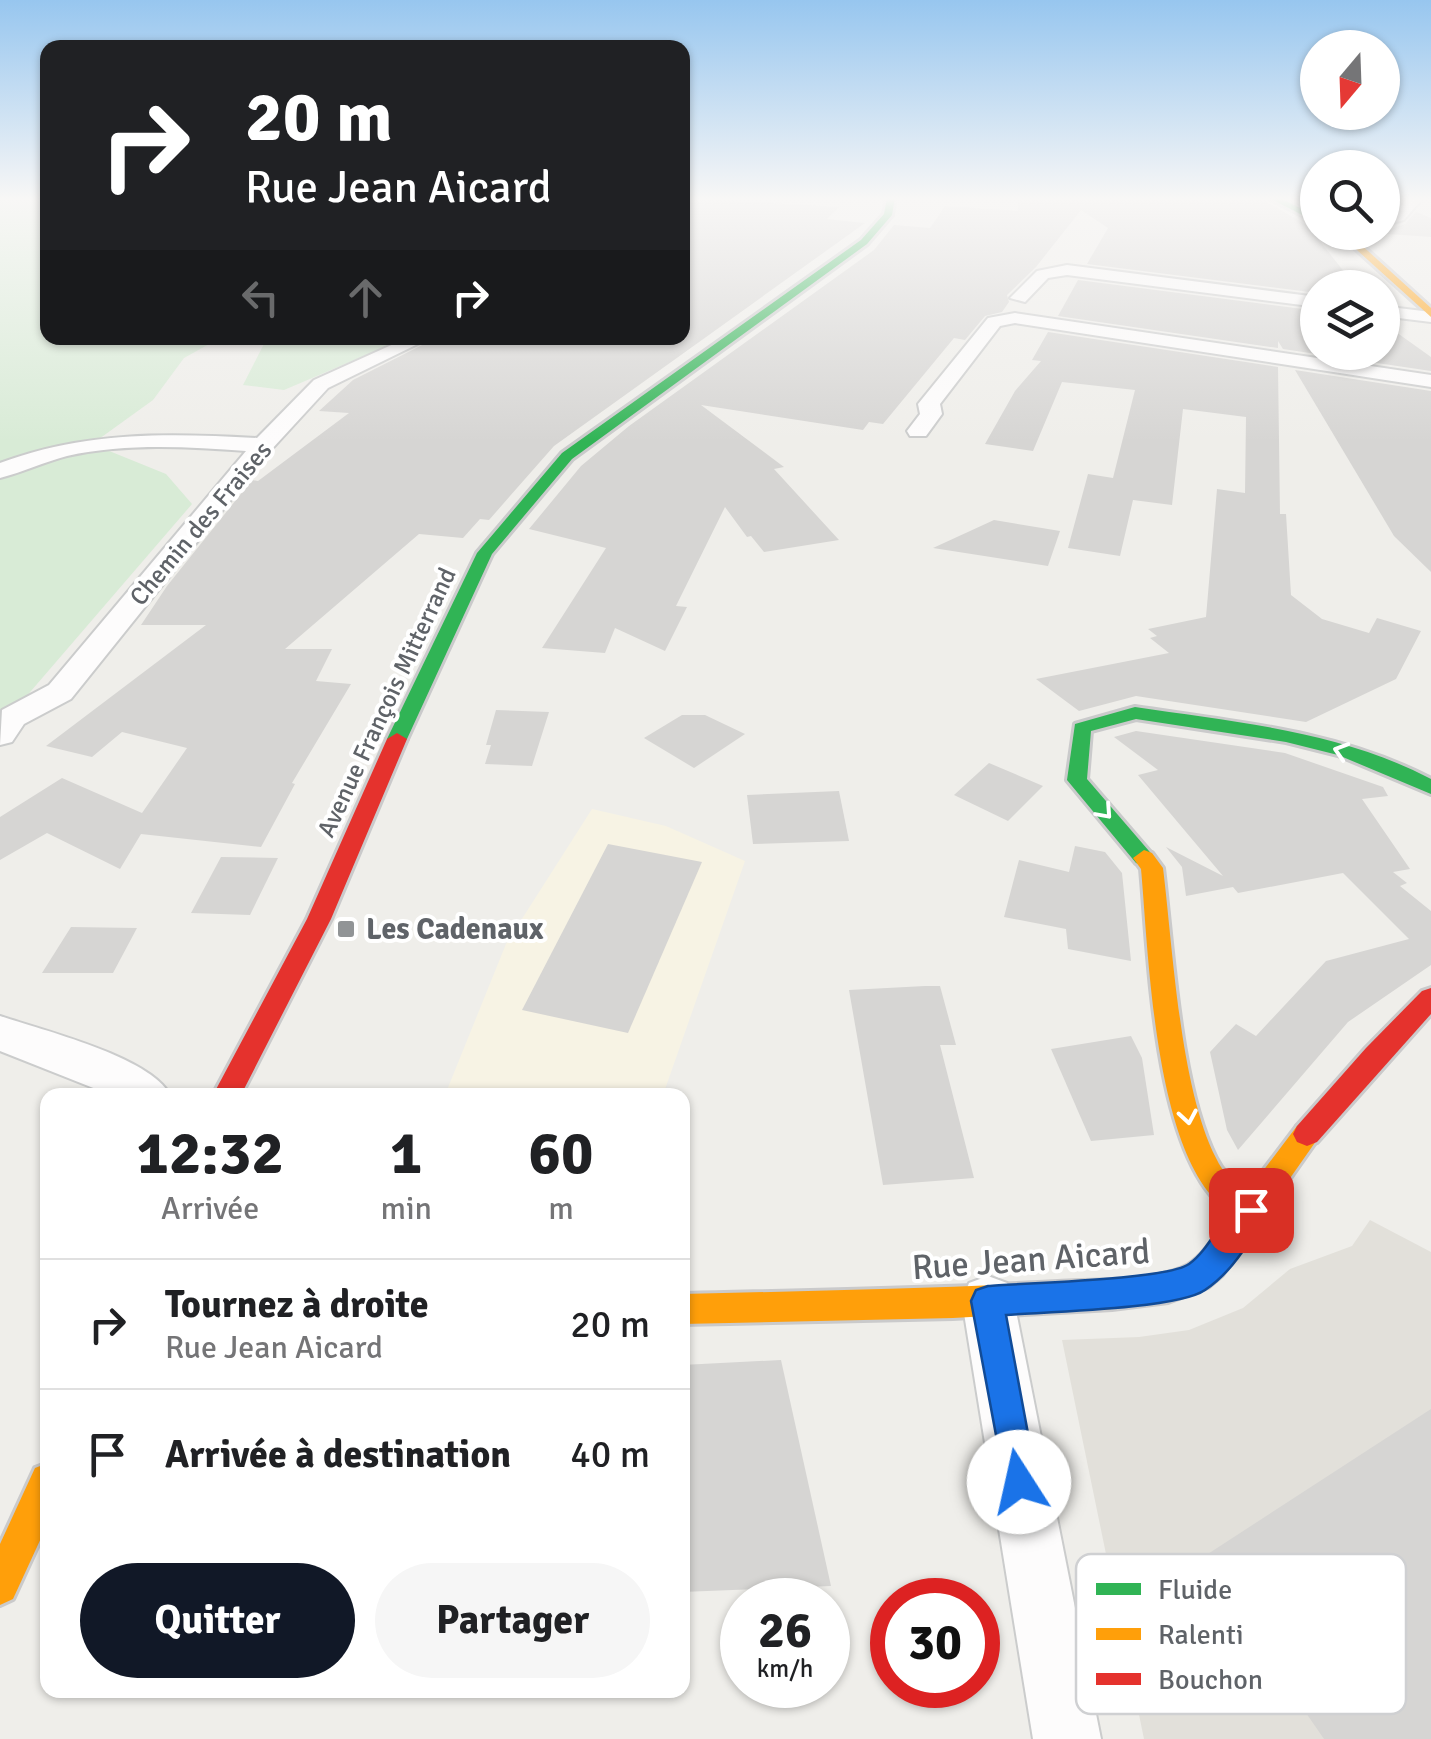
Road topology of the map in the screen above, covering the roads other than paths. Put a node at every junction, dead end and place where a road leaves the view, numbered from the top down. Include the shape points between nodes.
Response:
1 (811, 279) edge
2 (1037, 279) edge
3 (1138, 279) edge
4 (1393, 279) edge
5 (1018, 298) dead end
6 (1300, 300) edge
7 (1400, 312) edge
8 (1431, 315) edge
9 (405, 345) edge
10 (1431, 381) edge
11 (918, 431) dead end
12 (263, 445) junction
13 (0, 471) edge
14 (0, 735) edge
15 (1431, 788) edge
16 (1431, 998) edge
17 (0, 1033) edge
18 (136, 1088) edge
19 (231, 1088) edge
20 (1251, 1210) junction
21 (988, 1301) junction
22 (690, 1309) edge
23 (40, 1498) edge
24 (0, 1586) edge
25 (1067, 1739) edge

1 - 19 main road, Avenue François Mitterrand via 567,456 485,553 424,675 319,919
2 - 5 street
3 - 6 street
4 - 8 main road
7 - 8 street
9 - 12 street, Chemin des Fraises via 331,377
10 - 11 street via 1015,318 994,322 930,404
12 - 13 street via 115,440 29,458
12 - 14 street, Chemin des Fraises via 60,692 14,718
15 -> 20 main road via 1401,771 1286,736 1136,713 1082,728 1077,780 1152,868 1191,1135 1218,1187
16 - 20 main road, Rue Jean Aicard via 1353,1077
17 - 18 street
20 - 21 main road, Rue Jean Aicard via 1222,1254 1193,1281
21 - 22 main road, Rue Jean Aicard
21 - 25 street
23 - 24 main road

